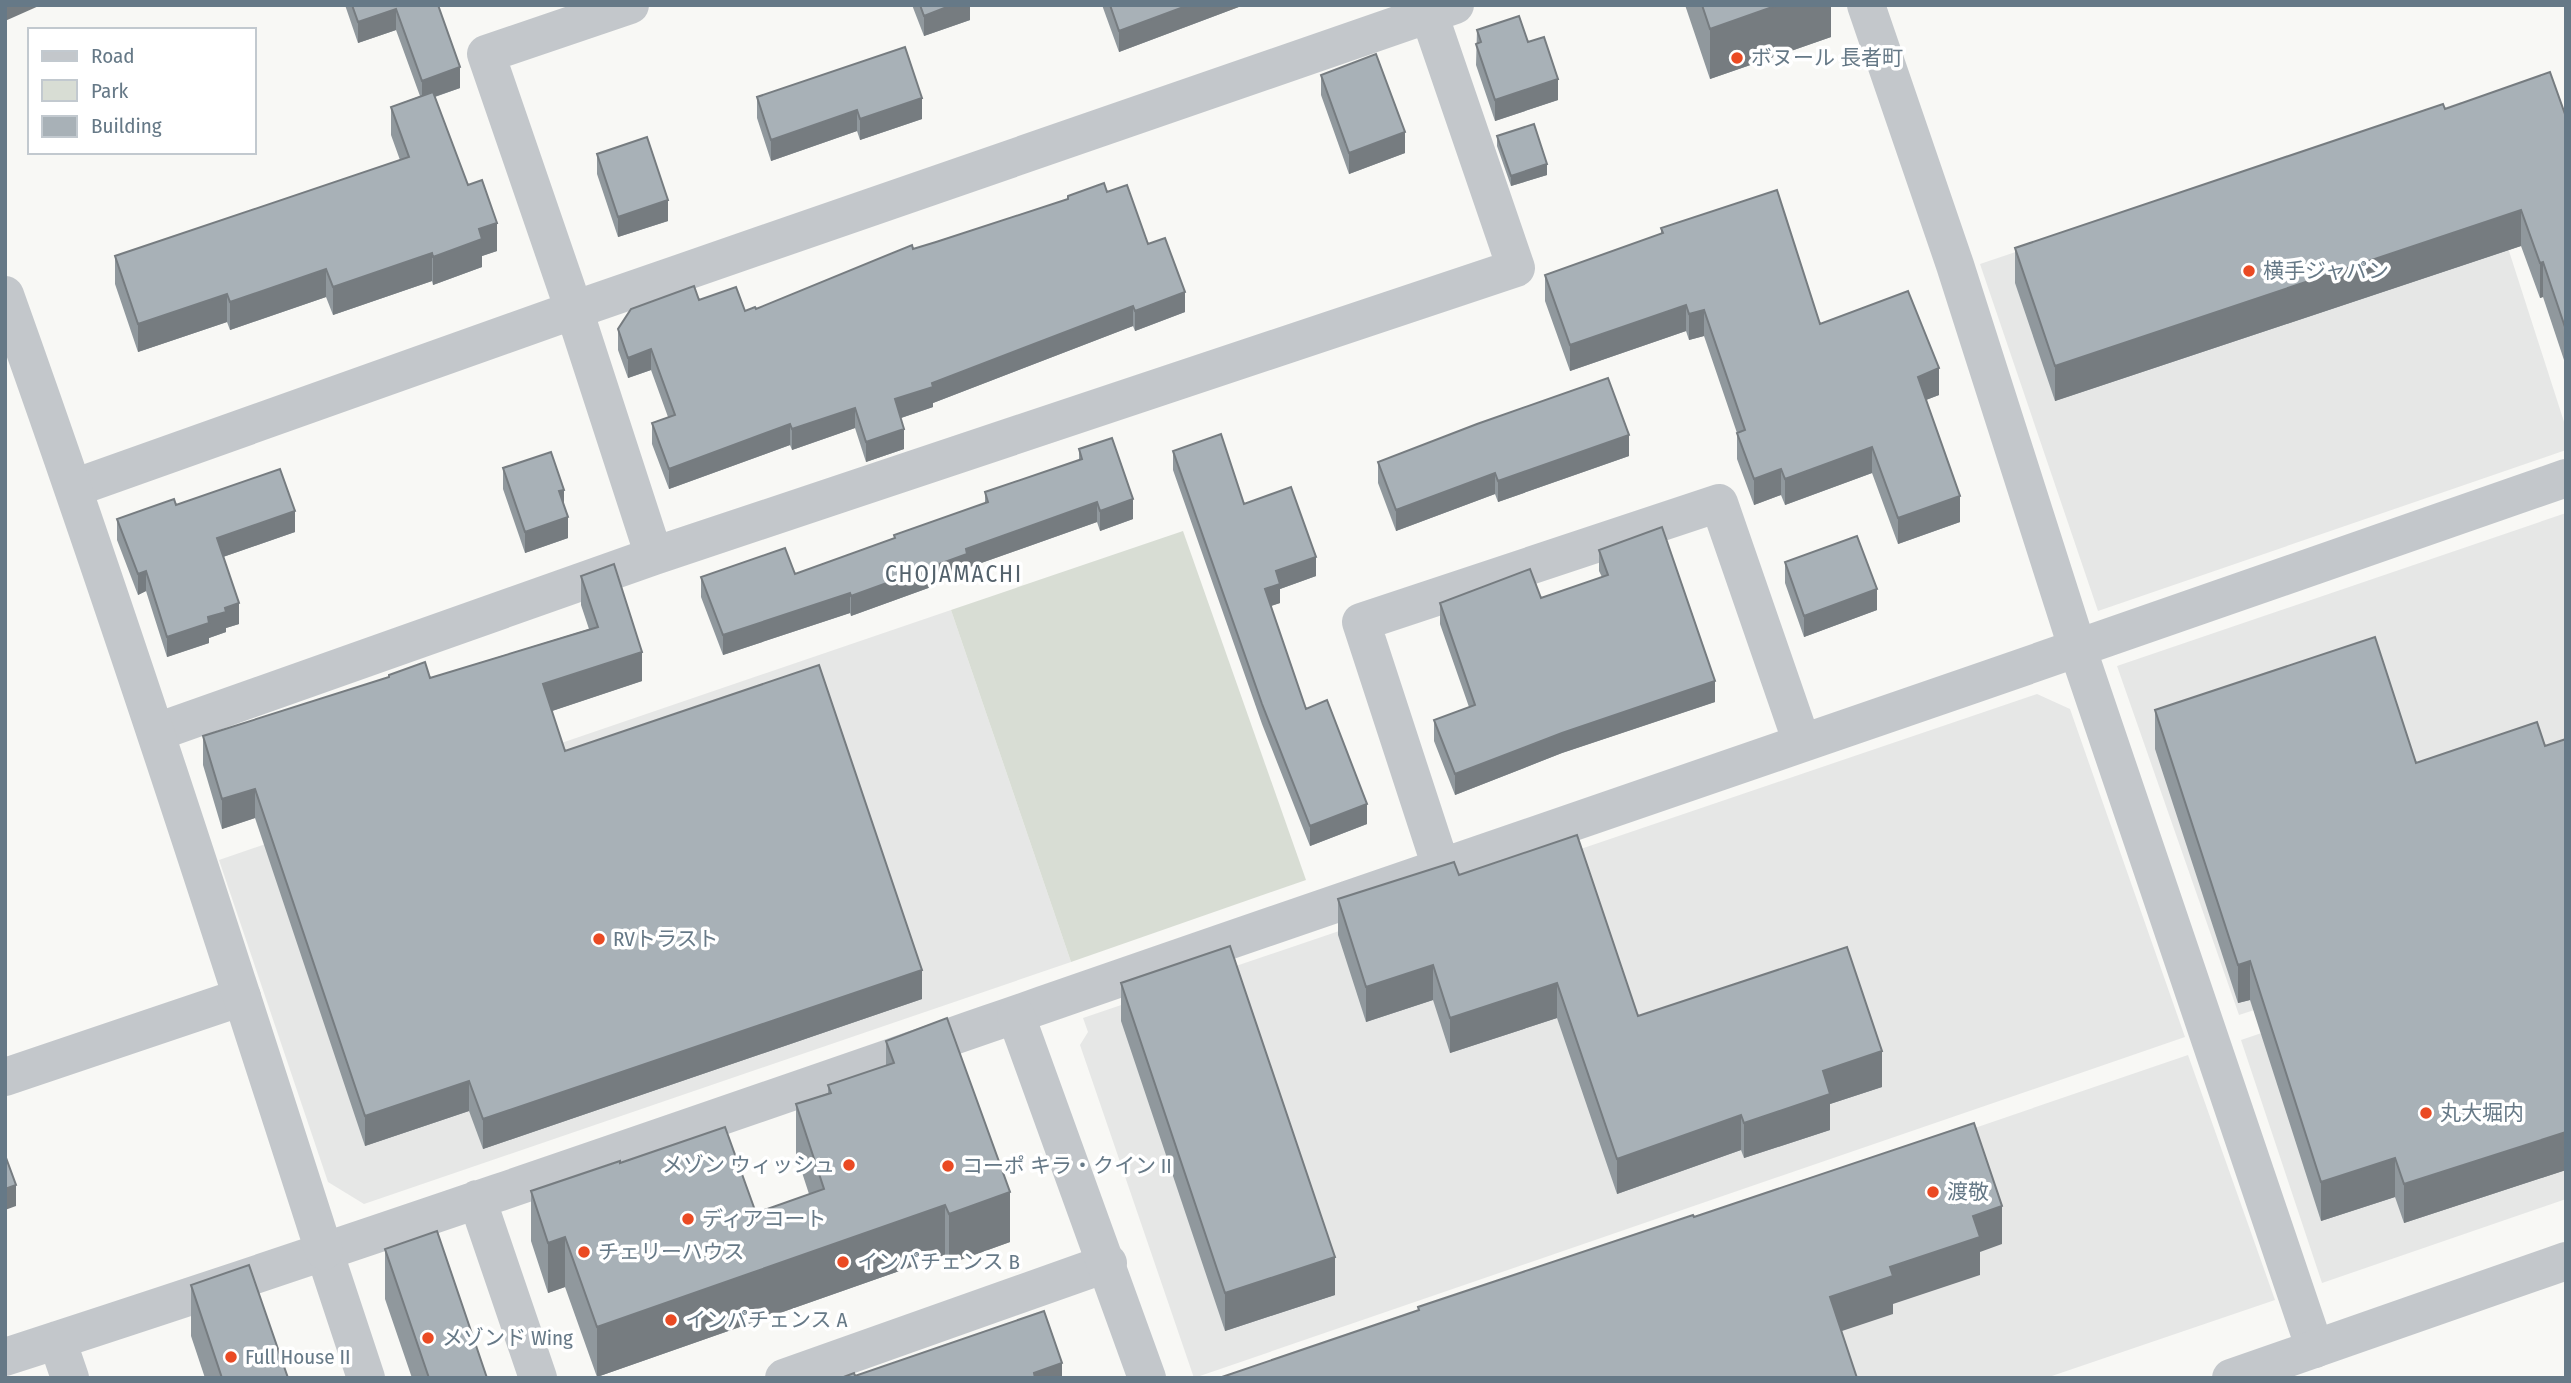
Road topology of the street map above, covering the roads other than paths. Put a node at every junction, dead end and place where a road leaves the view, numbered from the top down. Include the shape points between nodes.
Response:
1 (630, 5) edge
2 (1866, 5) edge
3 (1442, 10) edge
4 (5, 295) edge
5 (574, 310) junction
6 (2566, 478) edge
7 (74, 488) junction
8 (654, 556) junction
9 (2077, 650) junction
10 (157, 732) junction
11 (1802, 743) junction
12 (1441, 867) junction
13 (243, 997) junction
14 (1016, 1016) junction
15 (5, 1077) edge
16 (477, 1199) junction
17 (324, 1251) junction
18 (2566, 1262) edge
19 (1108, 1264) junction
20 (57, 1340) junction
21 (2315, 1349) junction
22 (5, 1357) edge
23 (2277, 1370) edge
24 (70, 1378) edge
25 (366, 1378) edge
26 (538, 1378) edge
27 (784, 1378) edge
28 (1147, 1378) edge
29 (2231, 1378) edge

1 - 5 street via 486,54
2 - 9 street via 1955,265
3 - 5 street
3 - 8 street via 1516,268
4 - 7 street
5 - 7 street
5 - 8 street
6 - 9 street
7 - 10 street
8 - 10 street
9 - 11 street
9 - 21 street
10 - 13 street
11 - 12 street
11 - 12 street via 1719,503 1361,622
12 - 14 street
13 - 15 street
13 - 17 street
14 - 16 street
14 - 19 street
16 - 17 street
16 - 26 street
17 - 20 street
17 - 25 street
18 - 21 street
19 - 27 street
19 - 28 street
20 - 22 street
20 - 24 street
21 - 23 street
23 - 29 street

